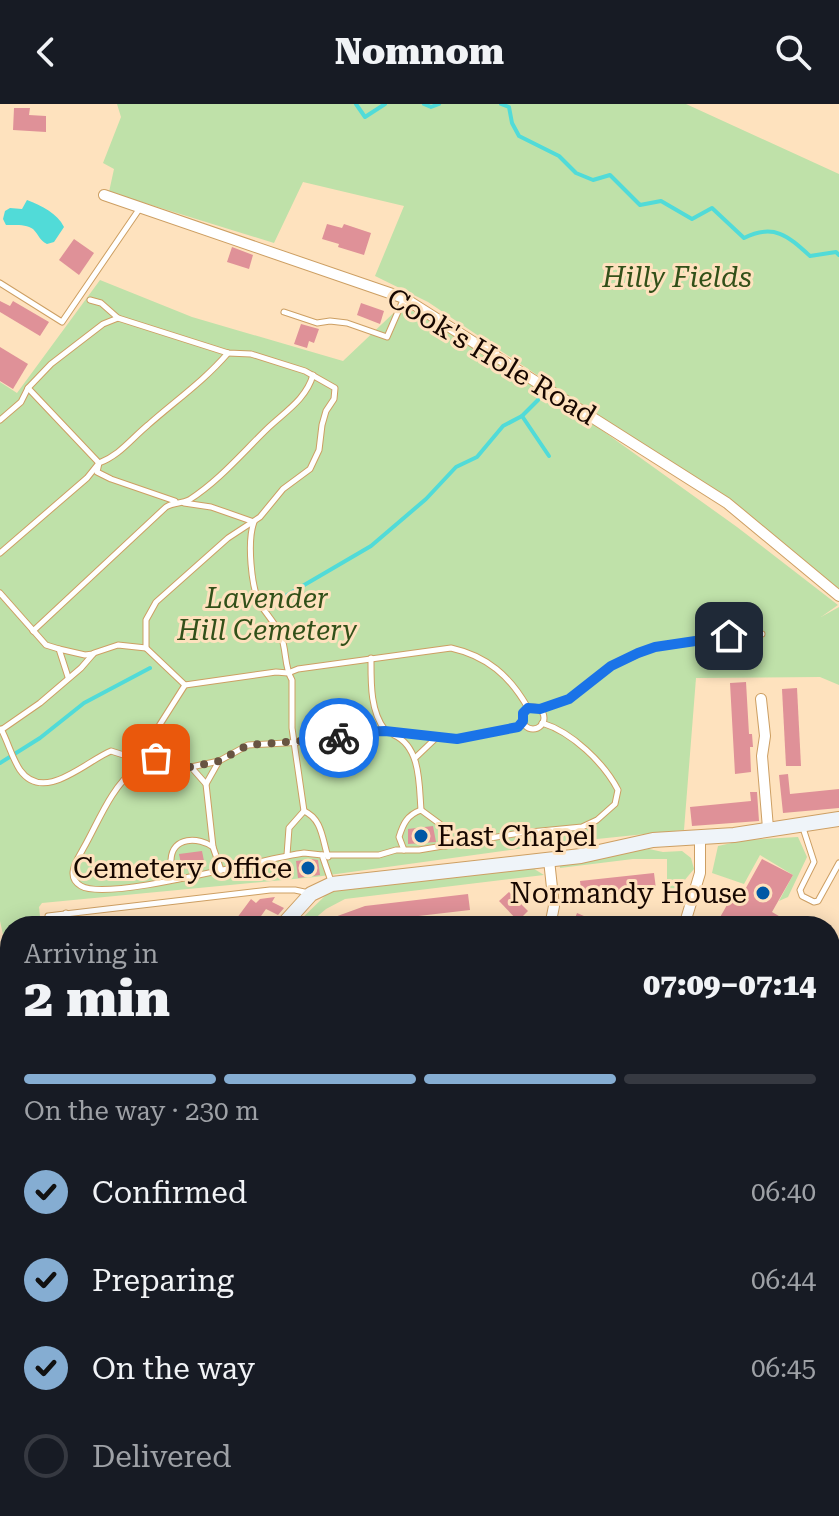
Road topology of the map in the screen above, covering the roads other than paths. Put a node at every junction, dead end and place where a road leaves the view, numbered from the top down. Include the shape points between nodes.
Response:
1 (104, 195) dead end
2 (141, 207) junction
3 (0, 283) edge
4 (404, 298) junction
5 (90, 300) dead end
6 (284, 312) dead end
7 (118, 318) junction
8 (228, 353) junction
9 (313, 375) junction
10 (28, 388) junction
11 (0, 420) edge
12 (99, 463) junction
13 (175, 501) junction
14 (183, 503) junction
15 (254, 522) junction
16 (0, 553) edge
17 (0, 593) edge
18 (839, 596) edge
19 (33, 631) junction
20 (762, 634) dead end
21 (146, 648) junction
22 (59, 649) junction
23 (94, 653) junction
24 (371, 658) junction
25 (288, 673) junction
26 (68, 677) junction
27 (185, 685) junction
28 (761, 699) dead end
29 (528, 708) junction
30 (540, 709) junction
31 (523, 721) junction
32 (542, 723) junction
33 (1, 729) edge
34 (385, 731) junction
35 (436, 738) junction
36 (294, 742) junction
37 (145, 748) junction
38 (133, 758) junction
39 (415, 758) junction
40 (219, 761) junction
41 (155, 766) junction
42 (191, 767) junction
43 (136, 768) junction
44 (206, 784) junction
45 (421, 810) junction
46 (304, 811) junction
47 (839, 819) edge
48 (802, 824) junction
49 (768, 828) junction
50 (700, 837) junction
51 (446, 846) junction
52 (213, 847) junction
53 (404, 850) junction
54 (287, 855) junction
55 (325, 856) junction
56 (549, 860) junction
57 (839, 863) edge
58 (221, 870) junction
59 (177, 879) junction
60 (332, 884) junction
61 (311, 894) junction
62 (66, 913) junction
63 (48, 916) dead end
64 (66, 916) edge
65 (291, 916) edge
66 (552, 916) edge
67 (687, 916) edge

1 - 2 street, Cook's Hole Road
2 - 3 lane via 62,322
2 - 4 street, Cook's Hole Road
4 - 6 lane via 387,337 347,323 317,323
4 - 18 street, Cook's Hole Road via 727,503
5 - 7 lane
7 - 8 lane
7 - 10 lane via 67,351
8 - 9 lane via 251,354
8 - 12 lane via 113,458
9 - 14 lane via 290,411 230,468
9 - 15 lane via 331,384 335,394 322,425 316,462
10 - 11 lane
10 - 12 lane
12 - 13 lane via 97,472
12 - 16 lane
13 - 14 lane
13 - 19 lane
14 - 15 lane
15 - 21 lane via 228,538 150,609
15 - 25 lane via 250,538 256,594 280,634
17 - 19 lane
19 - 22 lane via 46,645
20 - 30 lane via 655,647 611,666 569,699
21 - 23 lane via 118,645
21 - 27 lane
22 - 23 lane
22 - 26 lane
23 - 26 lane
24 - 25 lane
24 - 29 lane via 429,649 466,651 494,665
24 - 34 lane via 375,707
25 - 27 lane
25 - 36 lane
26 - 33 lane
27 - 37 lane
28 - 49 street
29 - 30 lane
29 - 31 lane
30 - 32 lane
31 - 32 lane via 532,729
31 - 35 lane via 482,736
32 - 51 lane via 556,727 602,767 618,790 615,804 582,827
33 - 38 lane via 21,771 37,782 63,779 111,751
34 - 35 lane
34 - 36 lane
34 - 39 lane via 403,739
35 - 39 lane
36 - 40 lane via 248,745
36 - 46 lane
37 - 38 lane
37 - 41 lane via 155,755
38 - 43 lane
39 - 45 lane
40 - 42 lane
40 - 44 lane
41 - 42 lane
41 - 43 lane via 146,771
42 - 44 lane
43 - 59 lane via 116,787 75,863 73,878 91,890
44 - 52 lane
45 - 51 lane via 444,828
45 - 53 lane via 403,825 399,837
46 - 54 lane via 289,828
46 - 55 lane via 319,822
47 - 48 street
48 - 49 street
48 - 57 lane via 814,862 802,896 818,901
49 - 50 street
50 - 56 street via 653,840
50 - 67 street via 700,873
51 - 53 lane
52 - 58 lane
52 - 59 lane via 201,839 179,844 170,862
53 - 55 lane
54 - 55 lane
54 - 58 lane
55 - 60 lane
56 - 60 street
56 - 66 street
58 - 59 lane
60 - 61 street
61 - 62 lane via 270,890
61 - 65 street
62 - 63 lane
62 - 64 lane

